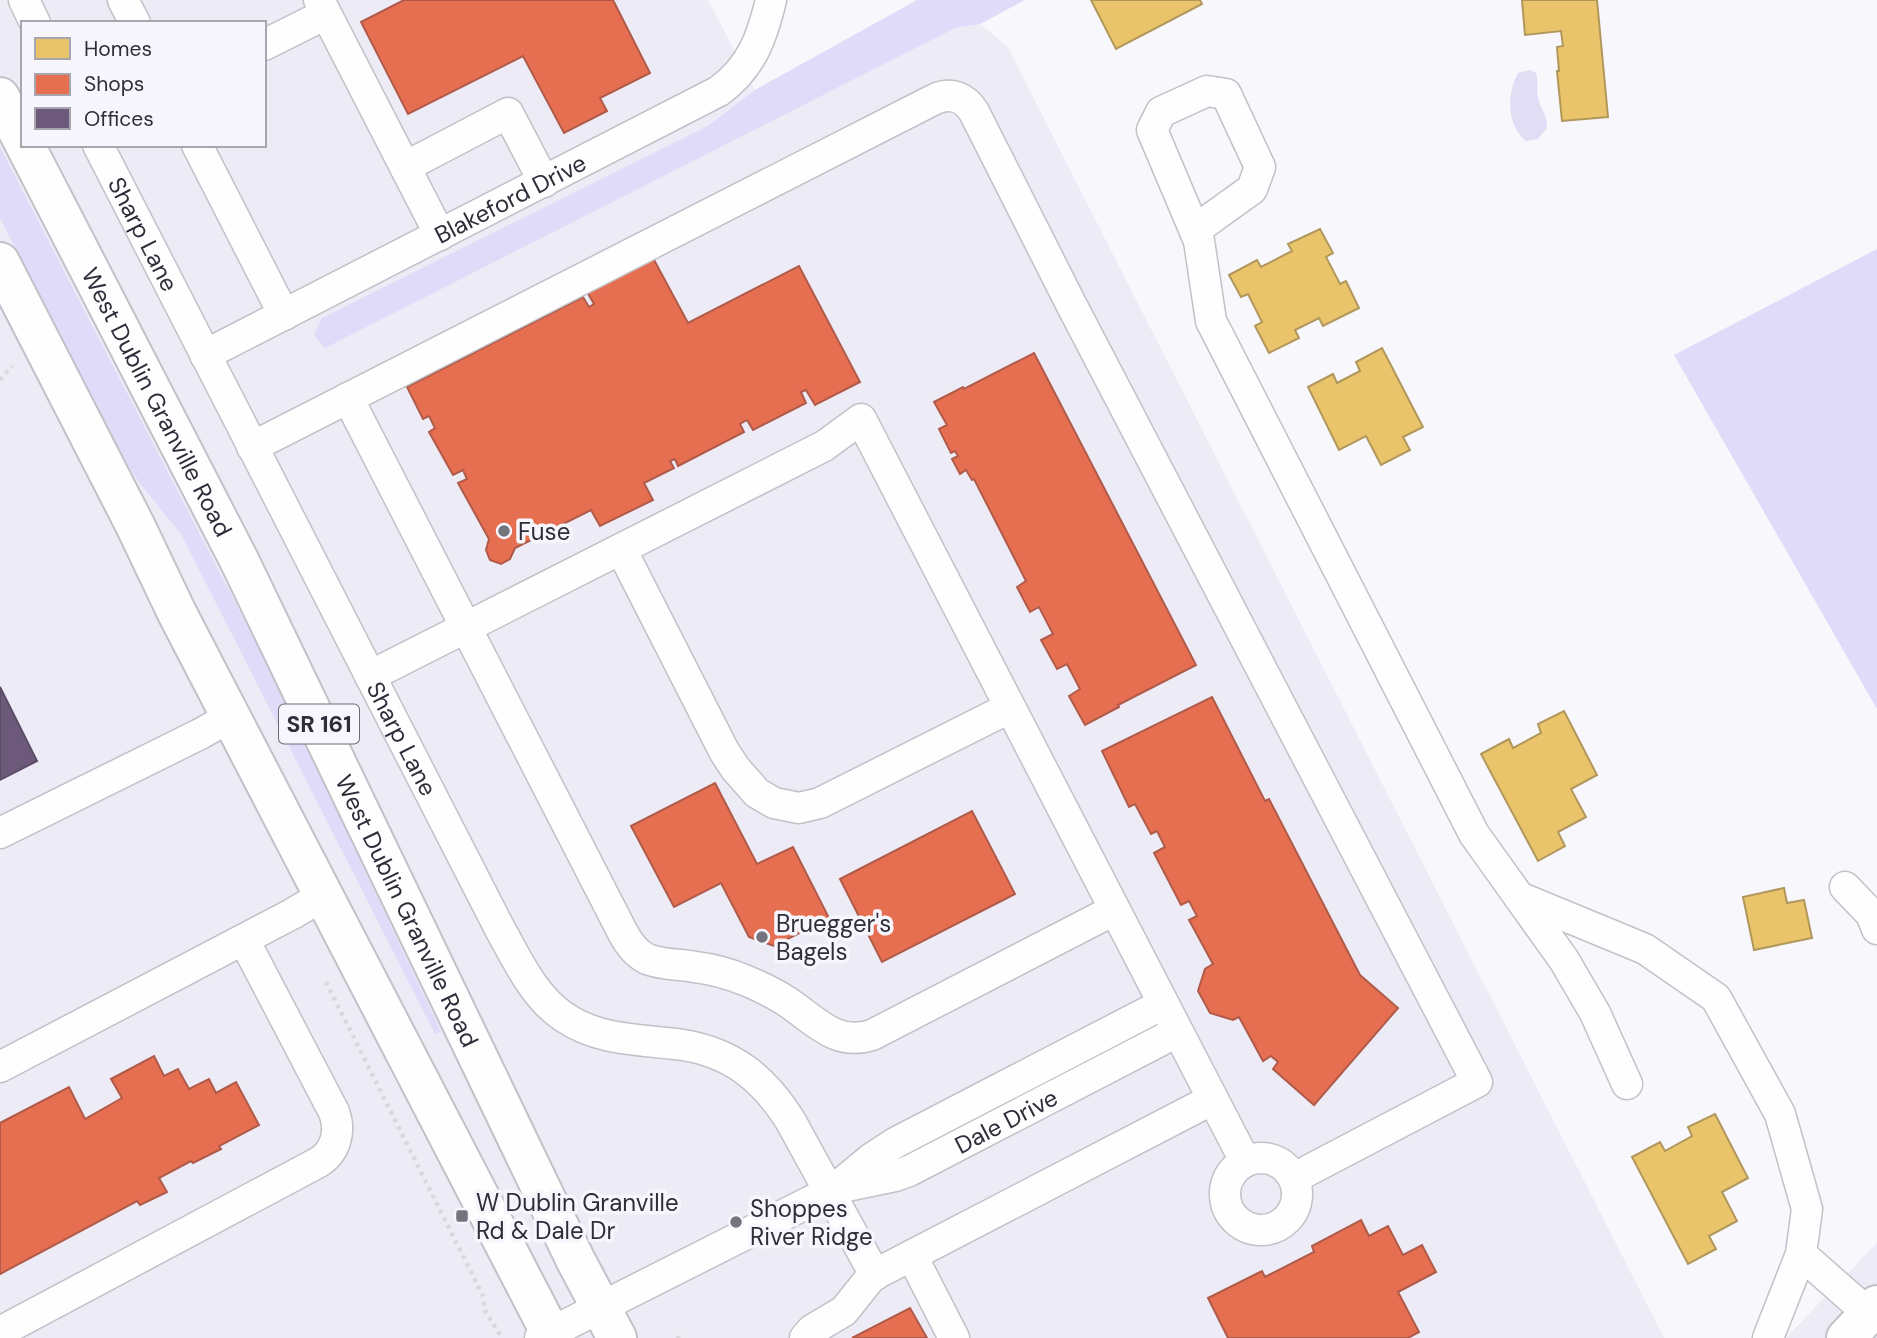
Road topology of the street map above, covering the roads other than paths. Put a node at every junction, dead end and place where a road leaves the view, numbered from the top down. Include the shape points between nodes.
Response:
1 (24, 0) edge
2 (123, 0) edge
3 (771, 0) edge
4 (323, 7) edge
5 (35, 21) edge
6 (134, 21) edge
7 (266, 44) edge
8 (0, 97) edge
9 (21, 137) edge
10 (26, 147) edge
11 (99, 147) edge
12 (198, 147) edge
13 (405, 167) junction
14 (544, 182) junction
15 (1195, 230) dead end
16 (440, 235) junction
17 (0, 262) edge
18 (284, 314) junction
19 (205, 355) junction
20 (348, 398) junction
21 (253, 447) junction
22 (621, 550) junction
23 (466, 628) junction
24 (370, 676) junction
25 (1009, 708) junction
26 (232, 716) junction
27 (0, 833) edge
28 (1846, 887) dead end
29 (324, 895) junction
30 (1519, 897) junction
31 (1114, 910) junction
32 (1877, 929) edge
33 (244, 940) junction
34 (1163, 1004) junction
35 (1177, 1032) junction
36 (0, 1066) edge
37 (1627, 1084) dead end
38 (1213, 1099) junction
39 (1245, 1161) junction
40 (1294, 1178) junction
41 (829, 1192) junction
42 (1801, 1254) junction
43 (912, 1256) junction
44 (875, 1275) junction
45 (1864, 1319) edge
46 (609, 1323) edge
47 (0, 1332) edge
48 (548, 1336) edge
49 (805, 1338) edge
50 (954, 1338) edge
51 (1768, 1338) edge

1 - 5 street
2 - 6 street
3 - 14 street, Blakeford Drive via 758,46 730,83
4 - 7 street
4 - 13 street
8 - 9 main road, West Dublin Granville Road / SR 161
10 - 46 main road, West Dublin Granville Road / SR 161 via 239,560
11 - 19 street, Sharp Lane
12 - 18 street
13 - 14 street via 508,113
13 - 16 street
14 - 16 street, Blakeford Drive
15 - 30 street via 1211,321 1474,834
16 - 18 street, Blakeford Drive
17 - 26 main road, SR 161
18 - 19 street, Blakeford Drive
19 - 21 street, Sharp Lane
20 - 21 street
20 - 23 street
20 - 40 street via 935,99 948,95 965,101 1477,1082
21 - 24 street, Sharp Lane
22 - 23 street
22 - 25 street via 724,751 751,787 774,803 799,808 820,803
22 - 25 street via 824,446 861,419
23 - 24 street
23 - 31 street via 622,931 632,948 647,959 733,975 785,1000 832,1034 860,1038
24 - 41 street, Sharp Lane via 501,931 543,998 589,1031 693,1047 755,1076 782,1108
25 - 31 street
26 - 27 street
26 - 29 main road, SR 161
28 - 32 street via 1871,914
29 - 33 street
29 - 48 main road, SR 161
30 - 37 street via 1577,981
30 - 42 street via 1645,949 1716,998 1780,1114 1807,1209
31 - 34 street
33 - 36 street
33 - 47 street via 334,1112 337,1131 332,1149 319,1162
34 - 35 street
34 - 41 street, Dale Drive via 895,1143
35 - 38 street
35 - 41 street, Dale Drive via 909,1171
38 - 39 street
38 - 43 street
39 - 40 street via 1270,1159
39 - 40 street via 1225,1188 1232,1214 1250,1228 1272,1228 1287,1219 1297,1195
41 - 44 street, Sharp Lane
41 - 46 street, Dale Drive
42 - 45 street
42 - 51 street
43 - 44 street
43 - 50 street
44 - 49 street via 844,1311
46 - 48 street, Dale Drive

